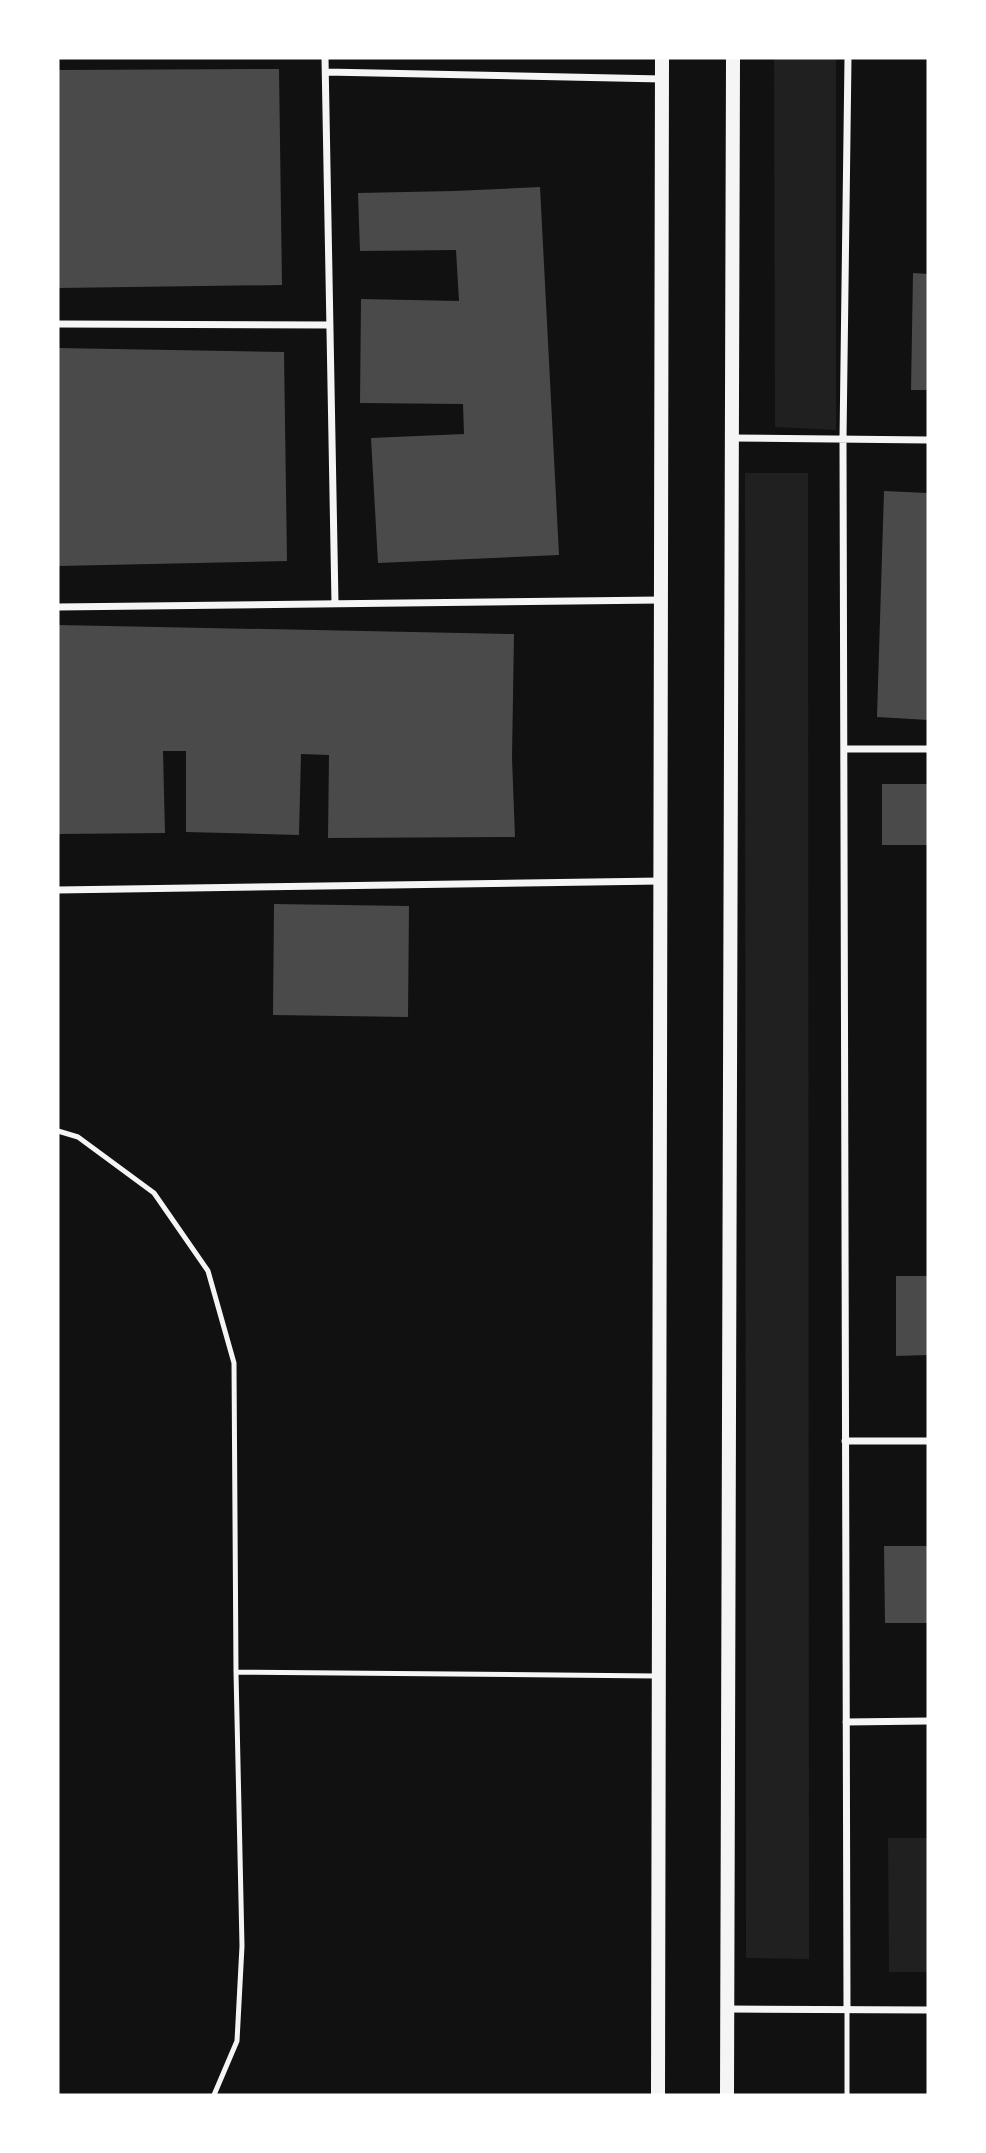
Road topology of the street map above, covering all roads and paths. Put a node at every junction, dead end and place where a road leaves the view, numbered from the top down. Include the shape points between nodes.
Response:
1 (325, 58) edge
2 (662, 58) edge
3 (733, 58) edge
4 (848, 58) edge
5 (326, 72) junction
6 (662, 79) junction
7 (58, 324) edge
8 (330, 325) junction
9 (732, 438) junction
10 (843, 439) junction
11 (928, 440) edge
12 (660, 600) junction
13 (335, 603) junction
14 (58, 607) edge
15 (845, 749) junction
16 (928, 749) edge
17 (660, 881) junction
18 (58, 890) edge
19 (58, 1131) edge
20 (845, 1441) junction
21 (928, 1441) edge
22 (236, 1672) junction
23 (659, 1676) junction
24 (928, 1721) edge
25 (846, 1722) junction
26 (727, 2009) junction
27 (846, 2010) junction
28 (928, 2010) edge
29 (214, 2095) edge
30 (658, 2095) edge
31 (727, 2095) edge
32 (847, 2095) edge

1 - 5 street
2 - 6 main road
3 - 9 main road
4 - 10 street
5 - 6 street
5 - 8 street
6 - 12 main road
7 - 8 street
8 - 13 street
9 - 10 street
9 - 26 main road
10 - 11 street
10 - 15 street
12 - 13 street
12 - 17 main road
13 - 14 street
15 - 16 street
15 - 20 street
17 - 18 street
17 - 23 main road
19 - 22 lane via 78,1137 154,1193 208,1272 234,1363
20 - 21 street
20 - 25 street
22 - 23 lane
22 - 29 lane via 242,1946 237,2041
23 - 30 main road
24 - 25 street
25 - 27 street
26 - 27 street
26 - 31 main road
27 - 28 street
27 - 32 lane

